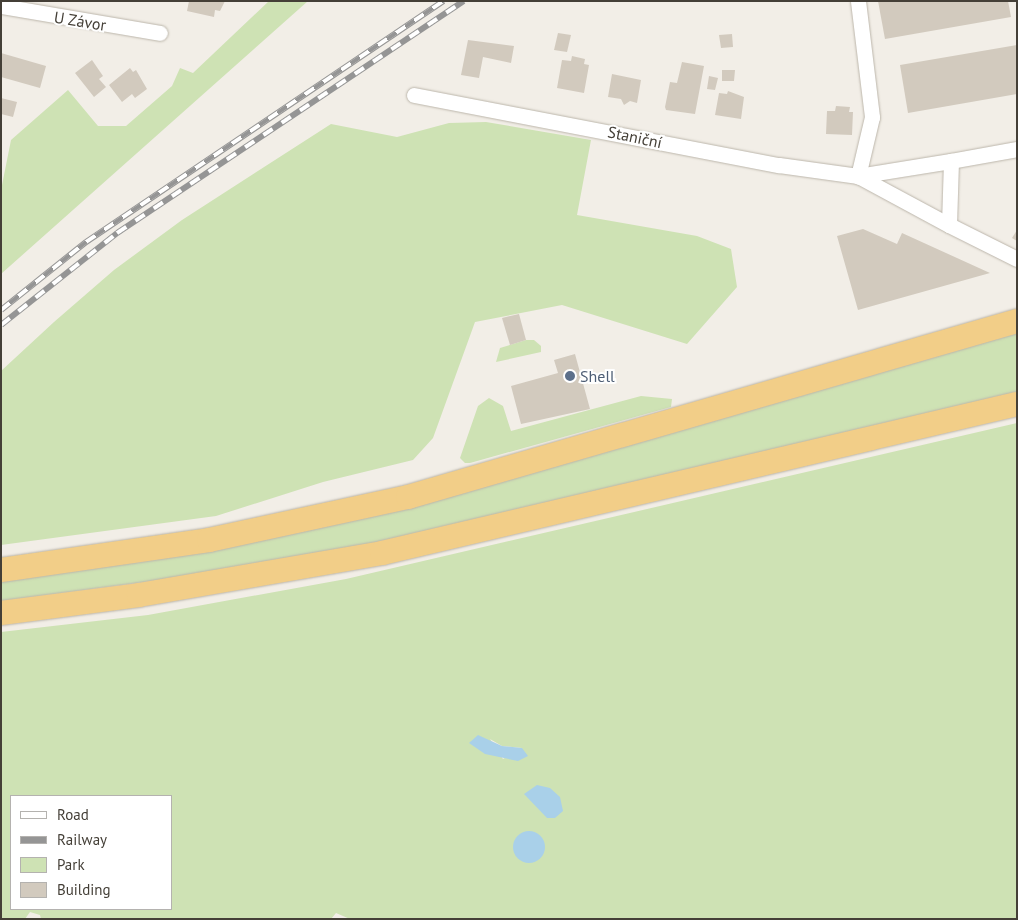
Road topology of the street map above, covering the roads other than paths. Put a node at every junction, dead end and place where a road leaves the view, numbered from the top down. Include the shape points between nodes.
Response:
1 (858, 1) edge
2 (1, 6) edge
3 (160, 33) dead end
4 (414, 95) dead end
5 (1017, 149) edge
6 (951, 161) junction
7 (858, 176) junction
8 (949, 225) junction
9 (1017, 259) edge
10 (1017, 321) edge
11 (1017, 404) edge
12 (1, 570) edge
13 (1, 612) edge

1 - 7 street via 872,117
2 - 3 street, U Závor
4 - 7 street, Staniční via 779,165
5 - 6 street, Staniční
6 - 7 street, Staniční
6 - 8 street
7 - 8 street, Staniční
8 - 9 street, Staniční
10 - 12 highway via 399,499 200,542
11 - 13 highway via 382,553 139,595

